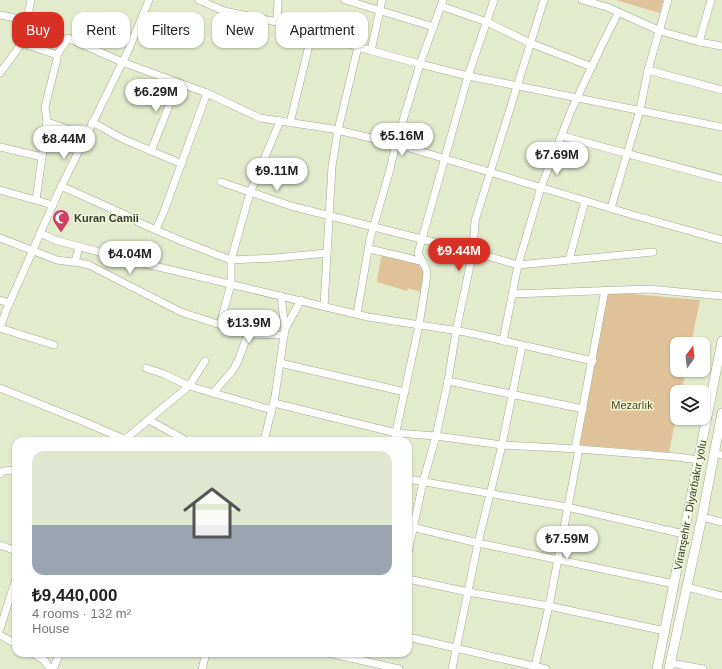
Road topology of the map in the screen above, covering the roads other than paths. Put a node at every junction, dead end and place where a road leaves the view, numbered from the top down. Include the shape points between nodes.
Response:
1 (31, 0) edge
2 (149, 0) edge
3 (199, 0) edge
4 (278, 0) edge
5 (345, 0) edge
6 (382, 0) edge
7 (494, 0) edge
8 (544, 0) edge
9 (582, 0) edge
10 (668, 0) edge
11 (711, 0) edge
12 (442, 3) edge
13 (607, 4) edge
14 (379, 10) junction
15 (28, 12) edge
16 (277, 12) edge
17 (618, 13) junction
18 (0, 15) edge
19 (12, 17) edge
20 (276, 22) edge
21 (487, 22) junction
22 (434, 27) junction
23 (660, 31) junction
24 (699, 42) junction
25 (530, 44) junction
26 (722, 46) edge
27 (18, 48) edge
28 (36, 48) edge
29 (308, 48) edge
30 (358, 48) edge
31 (361, 48) edge
32 (371, 51) junction
33 (56, 55) junction
34 (122, 62) junction
35 (420, 64) junction
36 (592, 67) junction
37 (648, 70) junction
38 (0, 73) edge
39 (468, 76) junction
40 (178, 82) junction
41 (517, 85) junction
42 (722, 90) edge
43 (207, 93) junction
44 (577, 98) junction
45 (640, 110) junction
46 (280, 121) junction
47 (47, 122) junction
48 (92, 122) junction
49 (290, 123) junction
50 (722, 127) edge
51 (338, 130) junction
52 (86, 135) junction
53 (562, 136) junction
54 (396, 144) junction
55 (0, 147) edge
56 (151, 151) junction
57 (627, 153) junction
58 (42, 157) junction
59 (444, 158) junction
60 (182, 164) junction
61 (491, 172) junction
62 (722, 179) edge
63 (221, 182) dead end
64 (61, 186) junction
65 (541, 187) junction
66 (0, 190) edge
67 (250, 193) junction
68 (36, 200) junction
69 (585, 200) junction
70 (53, 204) junction
71 (611, 208) junction
72 (329, 216) junction
73 (374, 227) junction
74 (156, 229) junction
75 (40, 233) junction
76 (0, 238) edge
77 (422, 239) junction
78 (722, 240) edge
79 (79, 246) junction
80 (369, 249) junction
81 (32, 252) junction
82 (473, 252) junction
83 (653, 252) dead end
84 (327, 253) junction
85 (231, 260) junction
86 (569, 260) junction
87 (75, 262) junction
88 (423, 262) junction
89 (518, 265) junction
90 (231, 284) junction
91 (605, 290) junction
92 (512, 294) junction
93 (281, 296) junction
94 (722, 296) edge
95 (0, 300) edge
96 (301, 300) junction
97 (9, 304) junction
98 (324, 306) junction
99 (357, 314) junction
100 (220, 324) junction
101 (419, 325) junction
102 (0, 328) edge
103 (456, 330) junction
104 (285, 332) junction
105 (248, 334) junction
106 (503, 341) junction
107 (722, 341) edge
108 (54, 345) dead end
109 (522, 346) junction
110 (205, 361) dead end
111 (593, 361) junction
112 (280, 363) junction
113 (146, 368) dead end
114 (448, 381) junction
115 (189, 386) junction
116 (0, 388) edge
117 (405, 392) junction
118 (213, 393) junction
119 (512, 395) junction
120 (274, 402) junction
121 (583, 409) junction
122 (272, 410) junction
123 (722, 413) edge
124 (149, 420) junction
125 (396, 433) junction
126 (436, 436) junction
127 (118, 437) edge
128 (129, 437) edge
129 (180, 437) edge
130 (265, 437) edge
131 (395, 437) edge
132 (502, 444) junction
133 (577, 449) junction
134 (718, 454) edge
135 (699, 460) junction
136 (12, 470) edge
137 (0, 474) edge
138 (412, 480) edge
139 (423, 482) junction
140 (490, 493) junction
141 (567, 507) junction
142 (702, 517) junction
143 (412, 522) edge
144 (722, 522) edge
145 (412, 526) edge
146 (684, 534) junction
147 (478, 543) junction
148 (0, 545) edge
149 (12, 550) edge
150 (558, 560) junction
151 (412, 580) edge
152 (674, 584) junction
153 (687, 587) junction
154 (12, 591) edge
155 (468, 592) junction
156 (722, 596) edge
157 (549, 606) junction
158 (0, 629) edge
159 (665, 631) junction
160 (0, 635) edge
161 (412, 638) edge
162 (12, 642) edge
163 (456, 648) junction
164 (39, 657) edge
165 (58, 657) edge
166 (205, 657) edge
167 (351, 657) edge
168 (535, 666) junction
169 (670, 666) edge
170 (50, 669) edge
171 (53, 669) edge
172 (202, 669) edge
173 (400, 669) edge
174 (452, 669) edge
175 (546, 669) edge
176 (657, 669) edge
177 (703, 669) edge

1 - 15 street
2 - 34 street
3 - 20 street via 224,11
4 - 16 street
5 - 14 street
6 - 14 street
7 - 21 street
8 - 25 street
9 - 13 street
10 - 23 street
11 - 24 street
12 - 21 street
12 - 22 street
13 - 17 street
14 - 22 street
14 - 32 street
17 - 23 street
17 - 36 street
18 - 19 street
21 - 25 street
21 - 39 street
22 - 35 street
23 - 24 street
23 - 37 street
24 - 26 street
25 - 36 street
25 - 41 street
27 - 38 street
28 - 33 street
29 - 49 street
30 - 51 street
31 - 32 street
32 - 35 street
33 - 34 street via 68,38
33 - 47 street via 45,107
34 - 40 street
34 - 48 street
35 - 39 street
35 - 54 street
36 - 44 street
37 - 42 street
37 - 45 street
39 - 41 street
39 - 59 street
40 - 43 street
40 - 56 street
41 - 44 street
41 - 61 street
43 - 46 street via 260,118
43 - 60 street
44 - 45 street
44 - 53 street
45 - 50 street
45 - 57 street
46 - 49 street
46 - 67 street
47 - 52 street
47 - 58 street
48 - 52 street
48 - 56 street
49 - 51 street
51 - 54 street
51 - 72 street via 332,166
52 - 64 street
53 - 57 street
53 - 65 street
54 - 59 street
54 - 73 street
55 - 58 street
56 - 60 street
57 - 62 street
57 - 71 street
58 - 68 street
59 - 61 street
59 - 77 street
60 - 74 street
61 - 65 street
61 - 82 street via 475,221
63 - 67 street
64 - 70 street
64 - 74 street
65 - 69 street
65 - 89 street
66 - 68 street
67 - 72 street
67 - 85 street
68 - 70 street
69 - 71 street
69 - 86 street
70 - 75 street
71 - 78 street
72 - 73 street
72 - 84 street
73 - 77 street
73 - 80 street
74 - 85 street
75 - 79 street
75 - 81 street
76 - 81 street
77 - 82 street
77 - 88 street via 418,253
79 - 87 street
79 - 90 street
80 - 88 street
80 - 99 street
81 - 87 street via 57,260
81 - 97 street
82 - 89 street
82 - 103 street
83 - 86 street
84 - 85 street
84 - 98 street
85 - 90 street
86 - 89 street
87 - 100 street via 103,271 182,312
88 - 101 street via 427,271
89 - 92 street
90 - 93 street
90 - 100 street
91 - 92 street
91 - 94 street via 649,289
91 - 111 street
92 - 106 street
93 - 96 street
93 - 104 street
95 - 97 street
96 - 98 street
96 - 104 street
97 - 102 street
98 - 99 street
99 - 101 street
100 - 105 street
101 - 103 street
101 - 117 street
102 - 108 street
103 - 106 street
103 - 114 street
104 - 105 street
104 - 112 street
105 - 118 street via 238,361
106 - 109 street
107 - 135 main road, Viranşehir - Diyarbakır yolu
109 - 111 street
109 - 119 street
110 - 115 street
111 - 121 street
112 - 117 street
112 - 120 street
113 - 115 street
114 - 119 street
114 - 126 street
115 - 118 street
115 - 124 street
116 - 127 street
117 - 125 street
118 - 122 street
119 - 121 street
119 - 132 street
120 - 122 street
120 - 125 street
121 - 133 street
122 - 130 street
123 - 134 main road, Viranşehir - Diyarbakır yolu
124 - 128 street
124 - 129 street
125 - 126 street
125 - 131 street
126 - 132 street
126 - 139 street
132 - 133 street
132 - 140 street
133 - 135 street
133 - 141 street
134 - 142 main road, Viranşehir - Diyarbakır yolu
135 - 146 main road, Viranşehir - Diyarbakır yolu
136 - 137 street
138 - 139 street
139 - 140 street
139 - 143 street
140 - 141 street
140 - 147 street
141 - 146 street
141 - 150 street
142 - 144 street
142 - 153 main road, Viranşehir - Diyarbakır yolu
145 - 147 street
146 - 152 main road, Viranşehir - Diyarbakır yolu
147 - 150 street
147 - 155 street
148 - 149 street
150 - 152 street
150 - 157 street
151 - 155 street
152 - 159 main road, Viranşehir - Diyarbakır yolu
153 - 156 street
153 - 169 main road, Viranşehir - Diyarbakır yolu
154 - 158 street
155 - 157 street
155 - 163 street
157 - 159 street
157 - 168 street
159 - 176 main road, Viranşehir - Diyarbakır yolu
160 - 162 street
161 - 163 street
163 - 168 street
163 - 174 street
164 - 170 street
165 - 171 street
166 - 172 street
167 - 173 street
168 - 175 street
169 - 177 street

